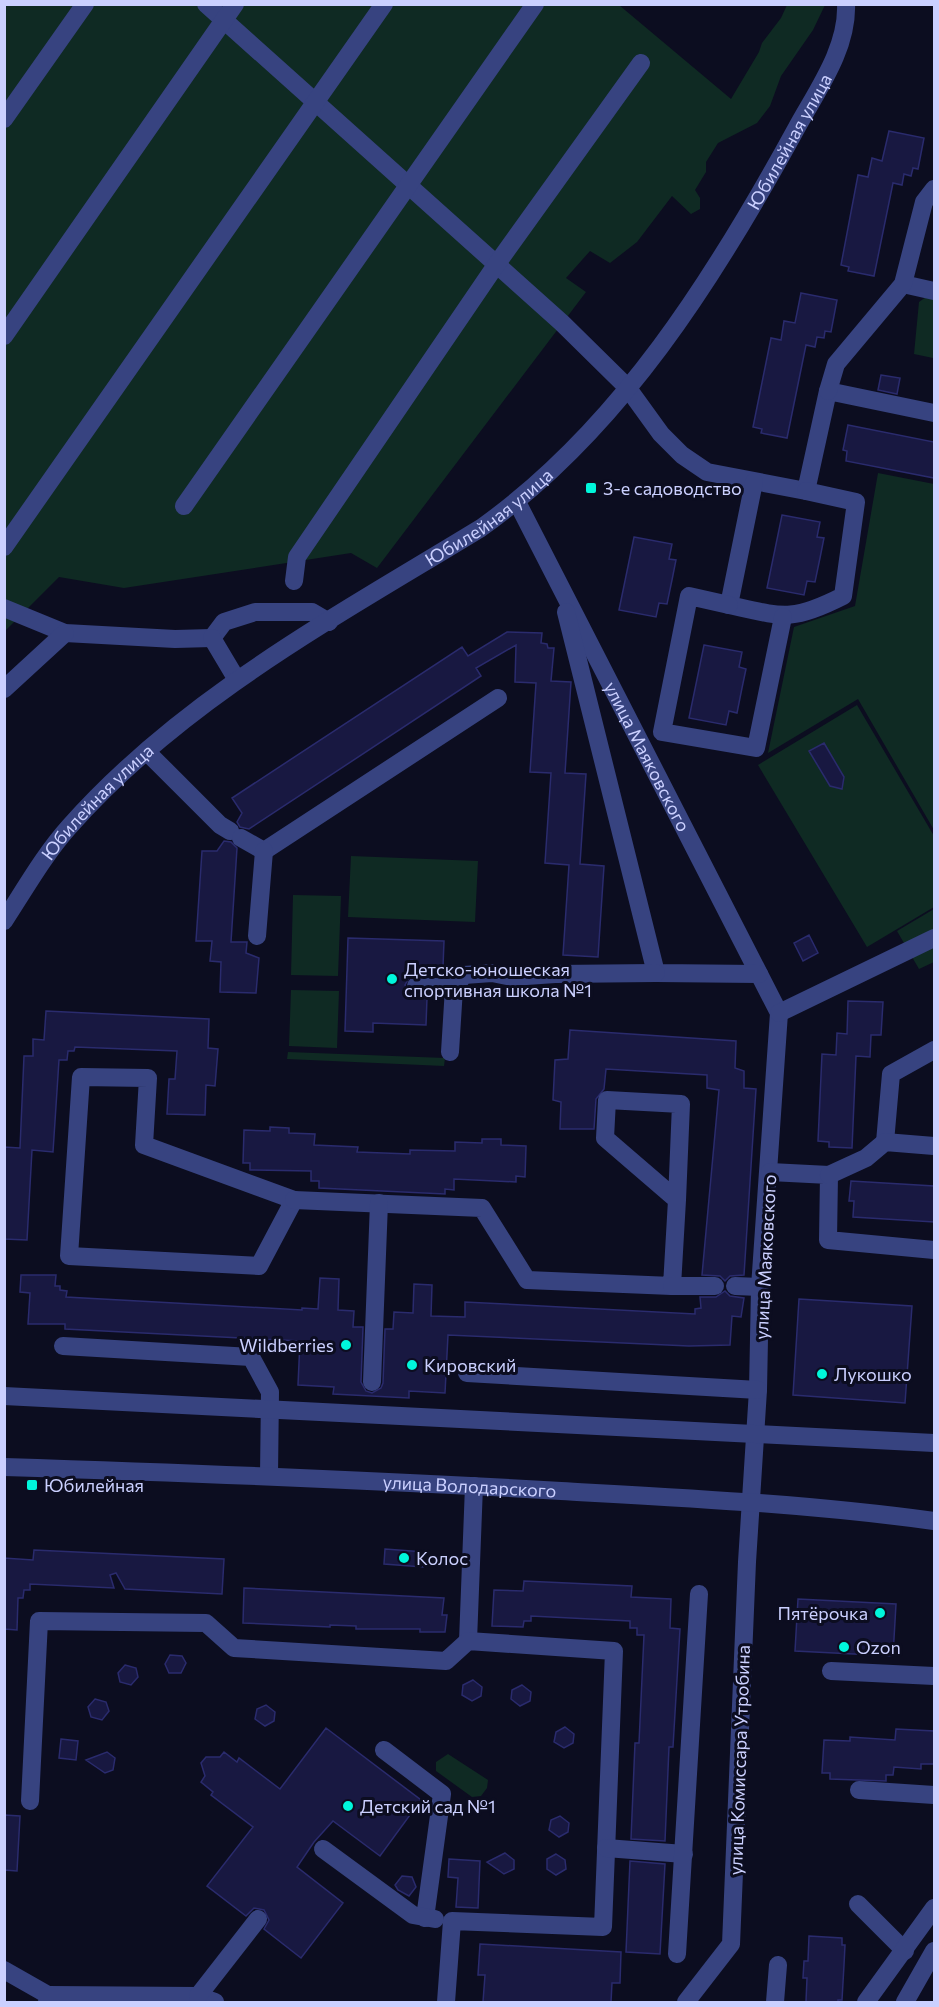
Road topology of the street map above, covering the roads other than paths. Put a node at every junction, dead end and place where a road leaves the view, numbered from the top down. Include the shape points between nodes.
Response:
1 (85, 4) edge
2 (207, 4) edge
3 (235, 4) edge
4 (384, 4) edge
5 (535, 4) edge
6 (846, 4) edge
7 (224, 20) junction
8 (641, 63) dead end
9 (316, 101) junction
10 (4, 119) edge
11 (410, 184) junction
12 (934, 189) edge
13 (496, 266) junction
14 (903, 284) junction
15 (934, 291) edge
16 (4, 336) edge
17 (627, 387) junction
18 (828, 392) junction
19 (934, 413) edge
20 (754, 482) junction
21 (806, 491) junction
22 (517, 502) junction
23 (184, 506) dead end
24 (4, 548) edge
25 (558, 580) junction
26 (294, 581) dead end
27 (729, 605) junction
28 (4, 608) edge
29 (783, 617) junction
30 (329, 622) junction
31 (66, 633) junction
32 (212, 638) junction
33 (237, 680) junction
34 (4, 688) edge
35 (498, 698) dead end
36 (662, 732) junction
37 (641, 744) junction
38 (147, 752) junction
39 (264, 851) junction
40 (4, 921) edge
41 (257, 936) dead end
42 (934, 938) edge
43 (656, 973) junction
44 (759, 974) junction
45 (416, 986) dead end
46 (454, 988) junction
47 (779, 1013) junction
48 (934, 1050) edge
49 (450, 1052) dead end
50 (885, 1142) junction
51 (934, 1146) edge
52 (770, 1172) junction
53 (829, 1175) junction
54 (294, 1200) junction
55 (677, 1200) junction
56 (379, 1203) junction
57 (934, 1250) edge
58 (672, 1286) junction
59 (715, 1286) dead end
60 (735, 1286) dead end
61 (760, 1287) junction
62 (63, 1346) dead end
63 (466, 1373) dead end
64 (758, 1390) junction
65 (4, 1396) edge
66 (372, 1397) junction
67 (271, 1409) junction
68 (755, 1433) junction
69 (934, 1443) edge
70 (4, 1467) edge
71 (269, 1475) junction
72 (474, 1486) junction
73 (751, 1502) junction
74 (934, 1521) edge
75 (699, 1594) dead end
76 (468, 1641) junction
77 (831, 1671) dead end
78 (934, 1676) edge
79 (384, 1750) dead end
80 (859, 1790) dead end
81 (934, 1795) edge
82 (30, 1801) dead end
83 (606, 1848) junction
84 (324, 1849) dead end
85 (684, 1854) junction
86 (858, 1904) dead end
87 (934, 1908) edge
88 (425, 1918) junction
89 (258, 1919) dead end
90 (452, 1921) junction
91 (905, 1951) junction
92 (934, 1951) edge
93 (677, 1954) dead end
94 (778, 1965) dead end
95 (4, 1970) edge
96 (198, 1996) junction
97 (48, 1999) edge
98 (215, 2002) edge
99 (446, 2002) edge
100 (686, 2002) edge
101 (775, 2002) edge
102 (866, 2002) edge
103 (905, 2002) edge

1 - 10 street
2 - 7 street
3 - 7 street
4 - 9 street
5 - 11 street
6 - 17 street, Юбилейная улица via 831,66 776,167 706,283
7 - 9 street
7 - 16 street
8 - 13 street
9 - 11 street
9 - 24 street
11 - 13 street
11 - 23 street
12 - 14 street via 924,202
13 - 17 street
13 - 26 street via 297,557
14 - 15 street
14 - 18 street via 836,364
17 - 20 street via 662,434 696,466
17 - 22 street, Юбилейная улица via 569,453
18 - 19 street
18 - 21 street
20 - 21 street
20 - 27 street
21 - 29 street via 856,502 843,596 815,610
22 - 25 street, улица Маяковского
22 - 30 street, Юбилейная улица
25 - 37 street, улица Маяковского
25 - 43 street
27 - 29 street
27 - 36 street via 689,596
28 - 31 street
29 - 36 street via 756,748
30 - 32 street via 312,612 255,612 224,622
30 - 33 street, Юбилейная улица
31 - 32 street
31 - 34 street
32 - 33 street
33 - 38 street, Юбилейная улица
35 - 39 street
36 - 37 street
37 - 44 street, улица Маяковского
38 - 39 street via 220,825
38 - 40 street, Юбилейная улица via 68,829
39 - 41 street
42 - 47 street
43 - 44 street
43 - 46 street via 464,975
44 - 47 street, улица Маяковского
45 - 46 street
46 - 49 street
47 - 52 street, улица Маяковского
48 - 50 street via 891,1074
50 - 51 street
50 - 53 street via 866,1158
52 - 53 street
52 - 61 street, улица Маяковского
53 - 57 street via 828,1240
54 - 54 street via 144,1145 148,1078 81,1077 69,1256 259,1266
54 - 56 street
55 - 55 street via 605,1138 607,1100 681,1104
55 - 58 street
56 - 58 street via 482,1208 527,1280
56 - 66 street
58 - 59 street
60 - 61 street
61 - 64 street, улица Маяковского
62 - 67 street via 251,1357 270,1392
63 - 64 street
64 - 68 street, улица Маяковского
65 - 67 street
66 - 67 street
66 - 68 street
67 - 71 street
68 - 69 street
68 - 73 street, улица Маяковского
70 - 71 street, улица Володарского
71 - 72 street, улица Володарского
72 - 73 street, улица Володарского
72 - 76 street
73 - 74 street, улица Володарского
73 - 100 street, улица Комиссара Утробина via 731,1944
75 - 85 street
76 - 82 street via 446,1661 234,1648 206,1623 39,1621
76 - 83 street via 614,1651
77 - 78 street
79 - 88 street via 442,1794
80 - 81 street
83 - 85 street
83 - 90 street via 603,1927
84 - 88 street via 413,1915
85 - 93 street
86 - 91 street
87 - 91 street
88 - 90 street
89 - 96 street
90 - 99 street
91 - 102 street
92 - 103 street
94 - 101 street
95 - 97 street
96 - 97 street
96 - 98 street

